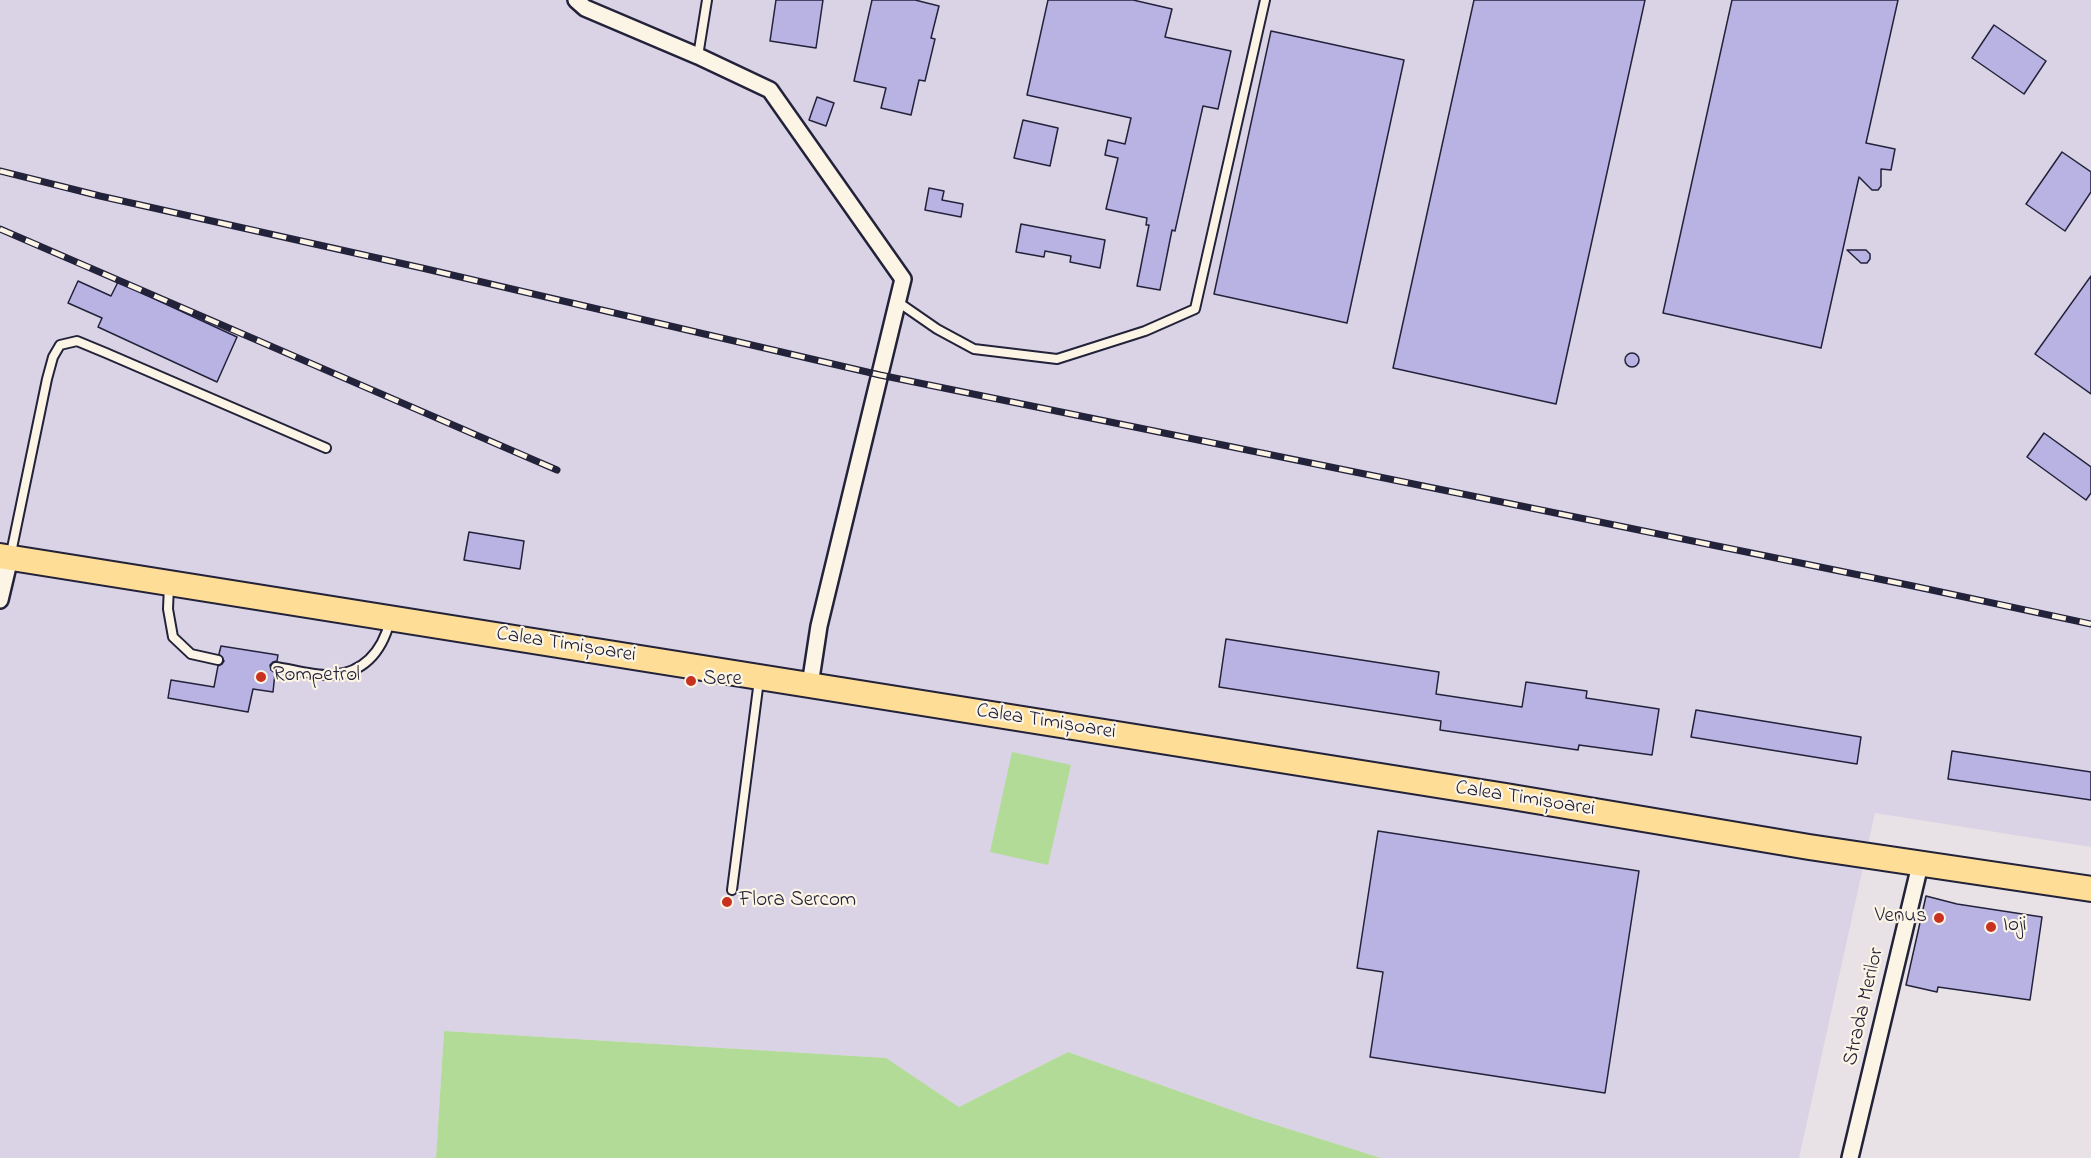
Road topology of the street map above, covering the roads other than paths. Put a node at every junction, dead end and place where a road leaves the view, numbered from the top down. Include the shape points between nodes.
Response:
1 (576, 0) edge
2 (707, 0) edge
3 (1265, 0) edge
4 (698, 56) junction
5 (898, 302) junction
6 (326, 448) dead end
7 (5, 557) edge
8 (169, 584) junction
9 (0, 600) edge
10 (391, 619) junction
11 (219, 660) dead end
12 (276, 667) dead end
13 (759, 677) junction
14 (810, 685) junction
15 (1920, 865) junction
16 (2091, 889) edge
17 (732, 890) dead end
18 (1850, 1158) edge

1 - 4 street via 585,8
2 - 4 lane
3 - 5 lane via 1195,309 1057,359 974,349
4 - 5 street via 770,90 903,279
5 - 14 street via 819,626
6 - 7 lane via 77,341 60,345 47,379
7 - 8 main road, Calea Timișoarei
7 - 9 street
8 - 10 main road, Calea Timișoarei
8 - 11 lane via 173,637 191,654
10 - 12 lane via 386,639 363,667 332,675
10 - 13 main road, Calea Timișoarei
13 - 14 main road, Calea Timișoarei
13 - 17 lane
14 - 15 main road, Calea Timișoarei
15 - 16 main road, Calea Timișoarei
15 - 18 street, Strada Merilor

